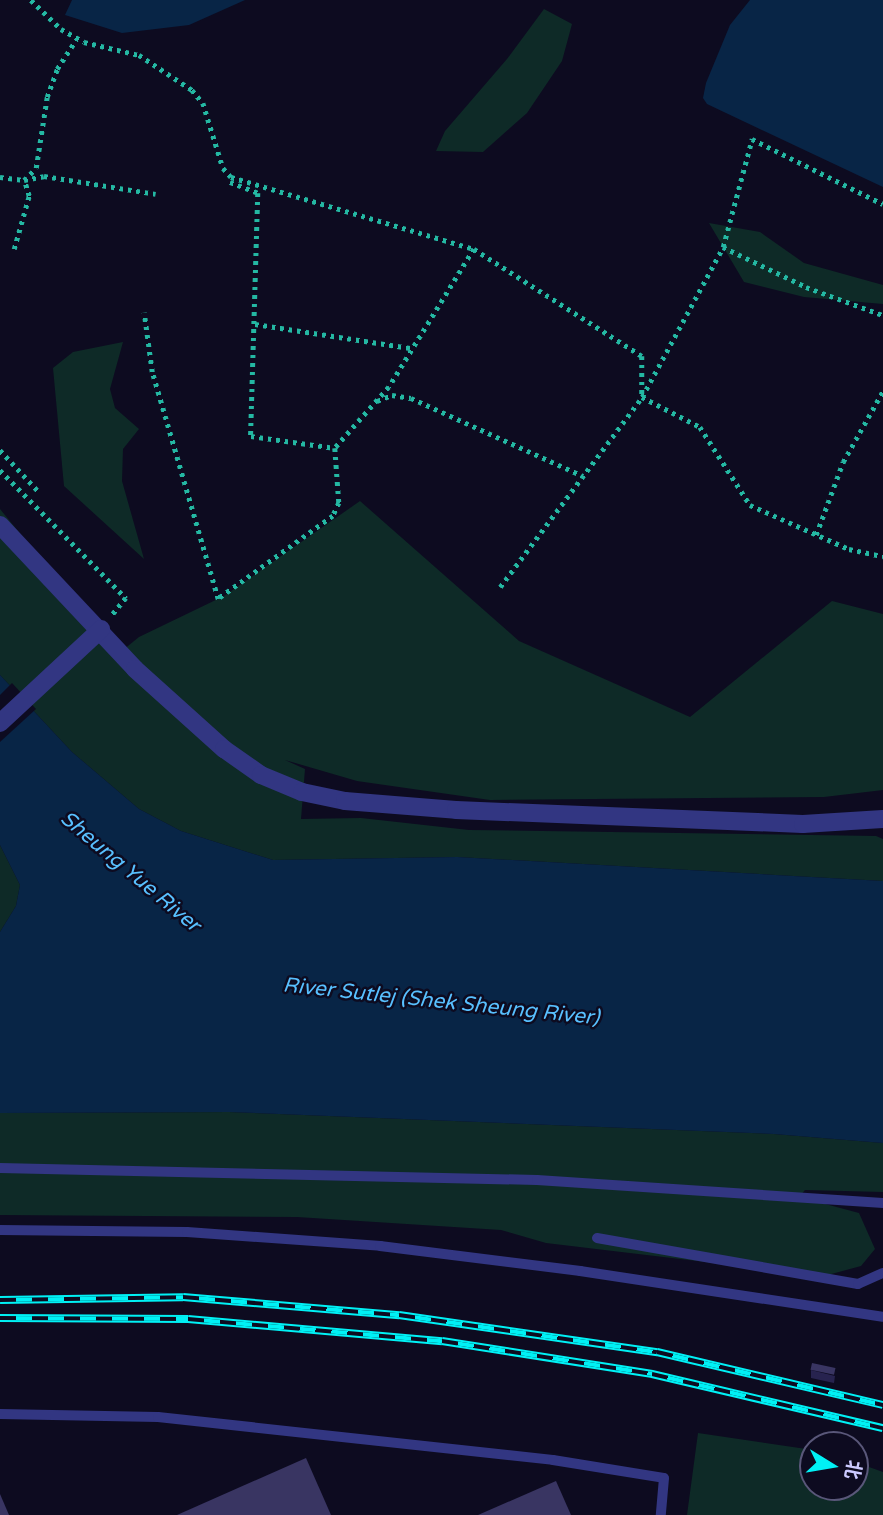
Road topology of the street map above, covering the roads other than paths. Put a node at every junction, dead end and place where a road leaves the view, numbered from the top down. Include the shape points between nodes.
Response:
1 (0, 525) edge
2 (101, 629) junction
3 (0, 723) edge
4 (883, 819) edge
5 (0, 1168) edge
6 (883, 1203) edge
7 (0, 1230) edge
8 (597, 1238) dead end
9 (883, 1273) edge
10 (883, 1317) edge
11 (0, 1414) edge
12 (661, 1515) edge

1 - 2 street
2 - 3 street
2 - 4 street via 135,669 224,749 261,775 302,792 345,801 456,810 803,824
5 - 6 lane via 537,1180
7 - 10 lane via 187,1232 380,1246
8 - 9 lane via 858,1284
11 - 12 lane via 158,1417 553,1460 664,1478

